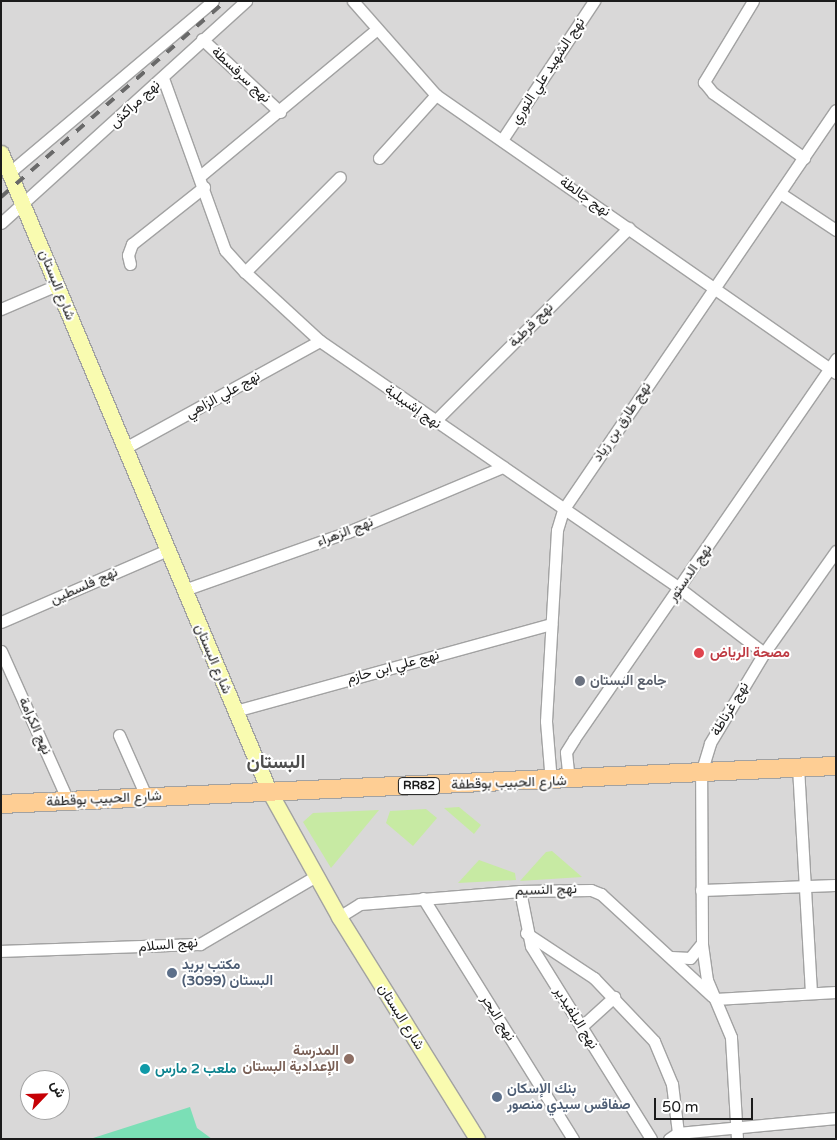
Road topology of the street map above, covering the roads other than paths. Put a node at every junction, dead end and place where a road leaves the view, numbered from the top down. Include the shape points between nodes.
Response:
1 (213, 1) edge
2 (246, 1) edge
3 (353, 1) edge
4 (594, 1) edge
5 (753, 1) edge
6 (376, 30) junction
7 (202, 39) junction
8 (163, 78) junction
9 (436, 95) junction
10 (280, 112) junction
11 (835, 113) edge
12 (502, 140) junction
13 (1, 153) edge
14 (379, 158) dead end
15 (804, 158) junction
16 (10, 172) junction
17 (340, 177) dead end
18 (202, 182) junction
19 (780, 193) junction
20 (23, 207) junction
21 (1, 223) edge
22 (629, 228) junction
23 (836, 230) edge
24 (130, 264) dead end
25 (245, 272) junction
26 (58, 285) junction
27 (712, 288) junction
28 (1, 309) edge
29 (320, 341) junction
30 (834, 367) edge
31 (434, 422) junction
32 (125, 448) junction
33 (503, 467) junction
34 (564, 510) junction
35 (167, 550) junction
36 (836, 551) edge
37 (679, 588) junction
38 (184, 590) junction
39 (1, 622) edge
40 (551, 624) junction
41 (1, 651) edge
42 (764, 653) junction
43 (235, 711) junction
44 (119, 735) dead end
45 (836, 766) edge
46 (798, 767) junction
47 (701, 773) junction
48 (569, 781) junction
49 (551, 782) junction
50 (269, 791) junction
51 (146, 796) junction
52 (68, 801) junction
53 (1, 804) edge
54 (316, 876) junction
55 (836, 885) edge
56 (806, 886) junction
57 (701, 890) junction
58 (520, 891) junction
59 (423, 898) junction
60 (339, 917) junction
61 (526, 933) junction
62 (702, 943) junction
63 (1, 951) edge
64 (671, 956) junction
65 (812, 991) junction
66 (836, 992) edge
67 (614, 997) junction
68 (715, 999) junction
69 (581, 1027) junction
70 (836, 1118) edge
71 (736, 1133) edge
72 (674, 1136) edge
73 (477, 1139) edge
74 (573, 1139) edge
75 (651, 1139) edge

1 - 16 street
2 - 7 street, نهج مراكش
3 - 6 street, نهج جالطة
4 - 12 street, نهج الشهيد علي النوري
5 - 15 street via 704,82 713,93
6 - 9 street, نهج جالطة
6 - 10 street
7 - 8 street, نهج مراكش
7 - 10 street, نهج سرقسطة
8 - 18 street, نهج إشبيلية
8 - 20 street, نهج مراكش
9 - 12 street, نهج جالطة
9 - 14 street
10 - 18 street
11 - 15 street, نهج طارق بن زياد
12 - 22 street, نهج جالطة
13 - 16 main road, شارع البستان
15 - 19 street, نهج طارق بن زياد
16 - 20 main road, شارع البستان
17 - 25 street
18 - 24 street via 132,244
18 - 25 street, نهج إشبيلية via 225,250
19 - 23 street
19 - 27 street, نهج طارق بن زياد
20 - 21 street, نهج مراكش
20 - 26 main road, شارع البستان
22 - 27 street, نهج جالطة
22 - 31 street, نهج قرطبة
25 - 29 street, نهج إشبيلية
26 - 28 street
26 - 32 main road, شارع البستان
27 - 30 street, نهج جالطة
27 - 34 street, نهج طارق بن زياد
29 - 31 street, نهج إشبيلية
29 - 32 street, نهج علي الزاهي
30 - 37 street, نهج الدستور
31 - 33 street, نهج إشبيلية
32 - 35 main road, شارع البستان
33 - 34 street, نهج إشبيلية
33 - 38 street, نهج الزهراء via 348,532
34 - 37 street, نهج إشبيلية
34 - 40 street, نهج طارق بن زياد via 557,530
35 - 38 main road, شارع البستان
35 - 39 street, نهج فلسطين
36 - 42 street, نهج غرناطة
37 - 42 street, نهج إشبيلية
37 - 48 street, نهج الدستور via 566,752
38 - 43 main road, شارع البستان
40 - 43 street, نهج علي ابن حازم
40 - 49 street, نهج طارق بن زياد via 546,721
41 - 52 street, نهج الكرامة
42 - 47 street, نهج غرناطة via 710,743
43 - 50 main road, شارع البستان
44 - 51 street
45 - 46 main road, شارع الحبيب بوقطفة / RR82
46 - 47 main road, شارع الحبيب بوقطفة / RR82
46 - 56 street
47 - 48 main road, شارع الحبيب بوقطفة / RR82
47 - 57 street, نهج غرناطة
48 - 49 main road, شارع الحبيب بوقطفة / RR82
49 - 50 main road, شارع الحبيب بوقطفة / RR82
50 - 51 main road, شارع الحبيب بوقطفة / RR82
50 - 54 main road, شارع البستان
51 - 52 main road, شارع الحبيب بوقطفة / RR82
52 - 53 main road, شارع الحبيب بوقطفة / RR82
54 - 60 main road, شارع البستان
54 - 63 street, نهج السلام via 200,944
55 - 56 street
56 - 57 street
56 - 65 street
57 - 62 street, نهج غرناطة
58 - 59 street, نهج النسيم
58 - 61 street, نهج البلفيدير
58 - 64 street, نهج النسيم via 580,888 601,894
59 - 60 street, نهج النسيم via 360,904
59 - 74 street, نهج البحر
60 - 73 main road, شارع البستان
61 - 67 street via 554,949
61 - 69 street, نهج البلفيدير
62 - 64 street via 690,958
62 - 68 street, نهج غرناطة
64 - 68 street, نهج النسيم
65 - 66 street
65 - 68 street
67 - 69 street
67 - 72 street via 654,1041 672,1084
68 - 71 street via 731,1037
69 - 75 street, نهج البلفيدير
70 - 71 street
71 - 72 street

